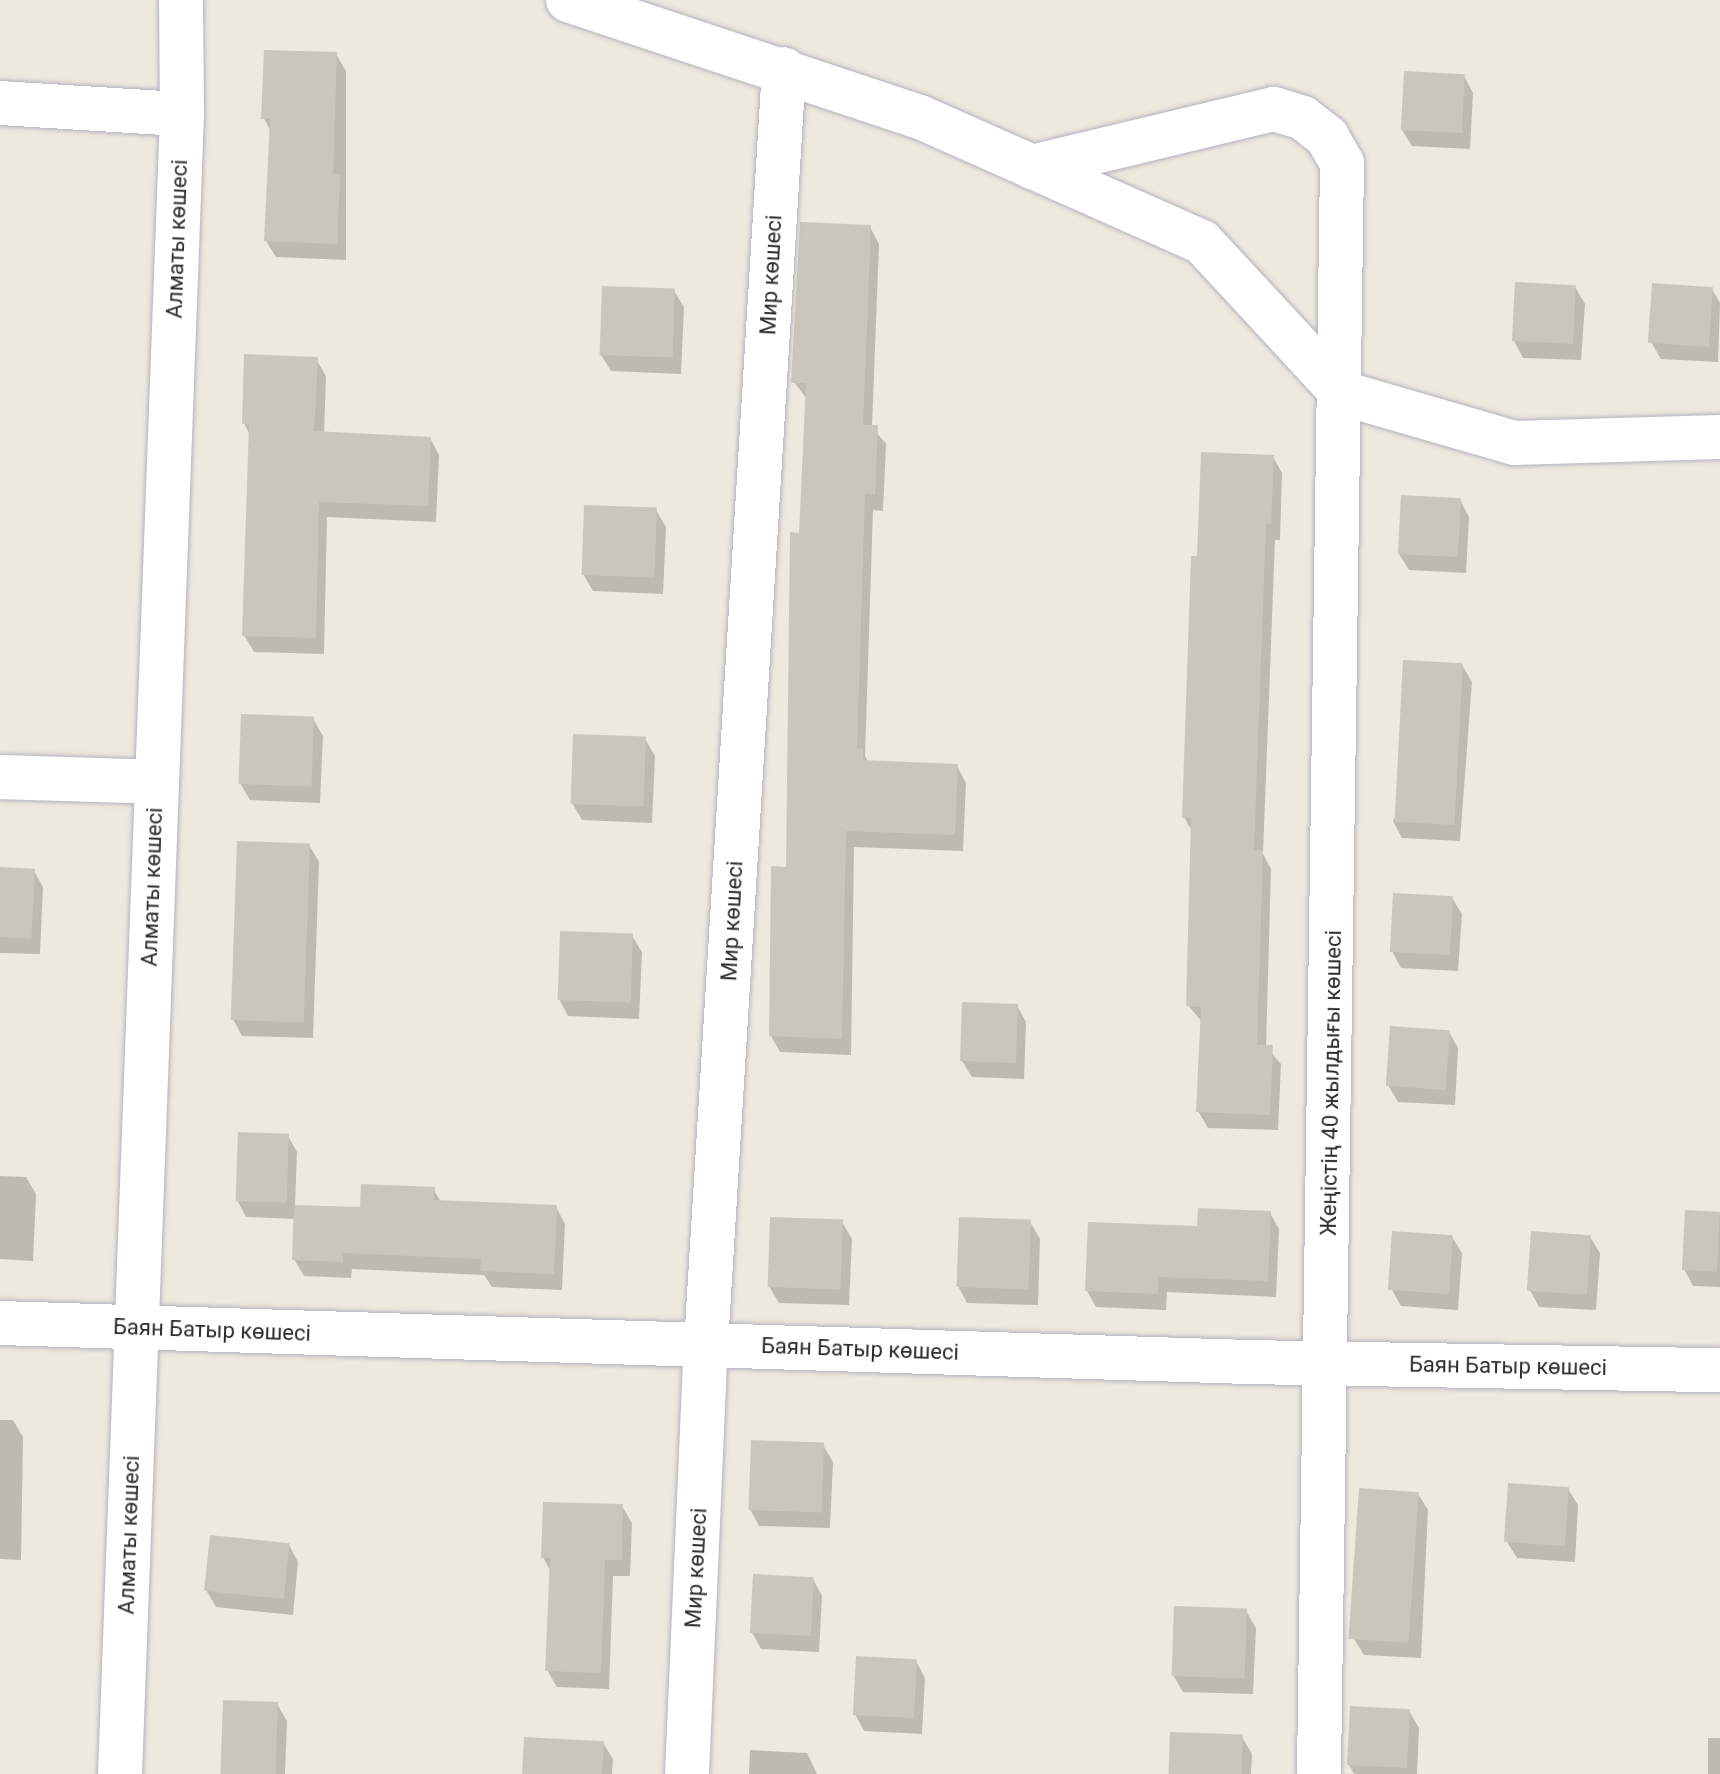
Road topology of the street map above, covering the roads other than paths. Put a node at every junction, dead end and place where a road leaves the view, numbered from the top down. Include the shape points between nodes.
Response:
1 (181, 0) edge
2 (568, 0) edge
3 (784, 69) junction
4 (0, 103) edge
5 (182, 114) junction
6 (1032, 167) junction
7 (1342, 393) junction
8 (1720, 437) edge
9 (0, 777) edge
10 (156, 782) junction
11 (0, 1323) edge
12 (136, 1328) junction
13 (706, 1344) junction
14 (1326, 1363) junction
15 (1720, 1370) edge
16 (120, 1774) edge
17 (687, 1774) edge
18 (1319, 1774) edge

1 - 5 street, Алматы көшесі
2 - 3 street
3 - 6 street via 920,117
3 - 13 street, Мир көшесі
4 - 5 street
5 - 10 street, Алматы көшесі
6 - 7 street via 1202,242
6 - 7 street, Жеңістің 40 жылдығы көшесі via 1274,109 1303,118 1327,137 1342,163
7 - 8 street via 1514,443
7 - 14 street, Жеңістің 40 жылдығы көшесі
9 - 10 street
10 - 12 street, Алматы көшесі
11 - 12 street, Баян Батыр көшесі
12 - 13 street, Баян Батыр көшесі
12 - 16 street, Алматы көшесі
13 - 14 street, Баян Батыр көшесі
13 - 17 street, Мир көшесі
14 - 15 street, Баян Батыр көшесі
14 - 18 street, Жеңістің 40 жылдығы көшесі

